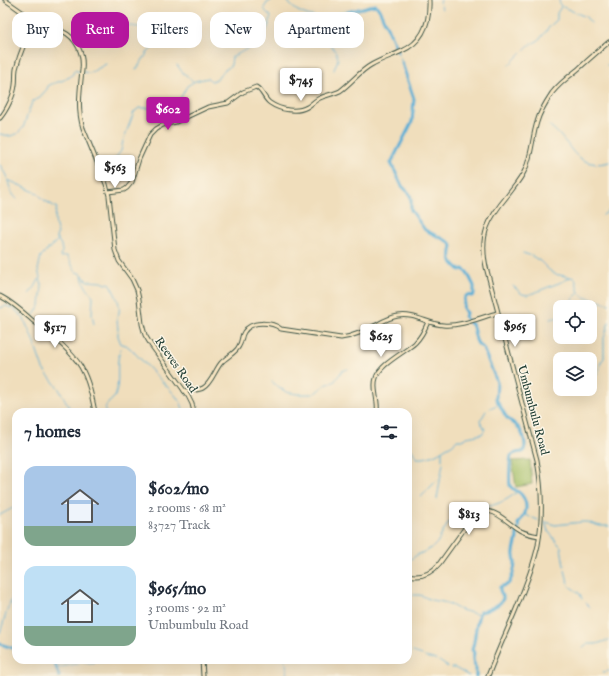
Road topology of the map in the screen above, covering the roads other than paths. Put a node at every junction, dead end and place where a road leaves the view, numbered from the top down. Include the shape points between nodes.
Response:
1 (5, 0) edge
2 (429, 0) edge
3 (23, 12) edge
4 (63, 31) edge
5 (609, 42) edge
6 (22, 48) edge
7 (0, 118) edge
8 (108, 192) junction
9 (0, 296) edge
10 (497, 312) junction
11 (428, 322) junction
12 (184, 391) junction
13 (94, 408) edge
14 (193, 408) edge
15 (378, 408) edge
16 (539, 536) junction
17 (412, 576) edge
18 (202, 664) edge
19 (203, 676) edge
20 (488, 676) edge

1 - 3 street, Reeves Road
2 - 8 street via 426,28 420,38 408,48 371,65 340,91 318,99 303,109 289,110 268,102 261,90 256,87 243,92 230,102 206,108 163,125 150,135 132,182 124,190
4 - 8 street, Reeves Road via 73,39 81,54 80,119
5 - 10 street, Umbumbulu Road via 560,84 545,104 536,123 531,153 525,169 488,224 484,238 484,258
6 - 7 street via 14,90 7,109
8 - 12 street, Reeves Road via 115,250 138,292 145,335
9 - 13 street via 11,302 75,358 85,375
10 - 11 street via 447,326
10 - 16 street, Umbumbulu Road via 539,469
11 - 12 street via 400,315 358,334 341,338 281,330 272,325 253,325 244,331 239,347 221,364 205,386
11 - 15 street via 415,343 378,372 375,382
12 - 14 street, Reeves Road
16 - 17 street via 527,534 495,513 481,513 474,516 434,570 422,576
16 - 20 street, Umbumbulu Road via 528,581
18 - 19 street

